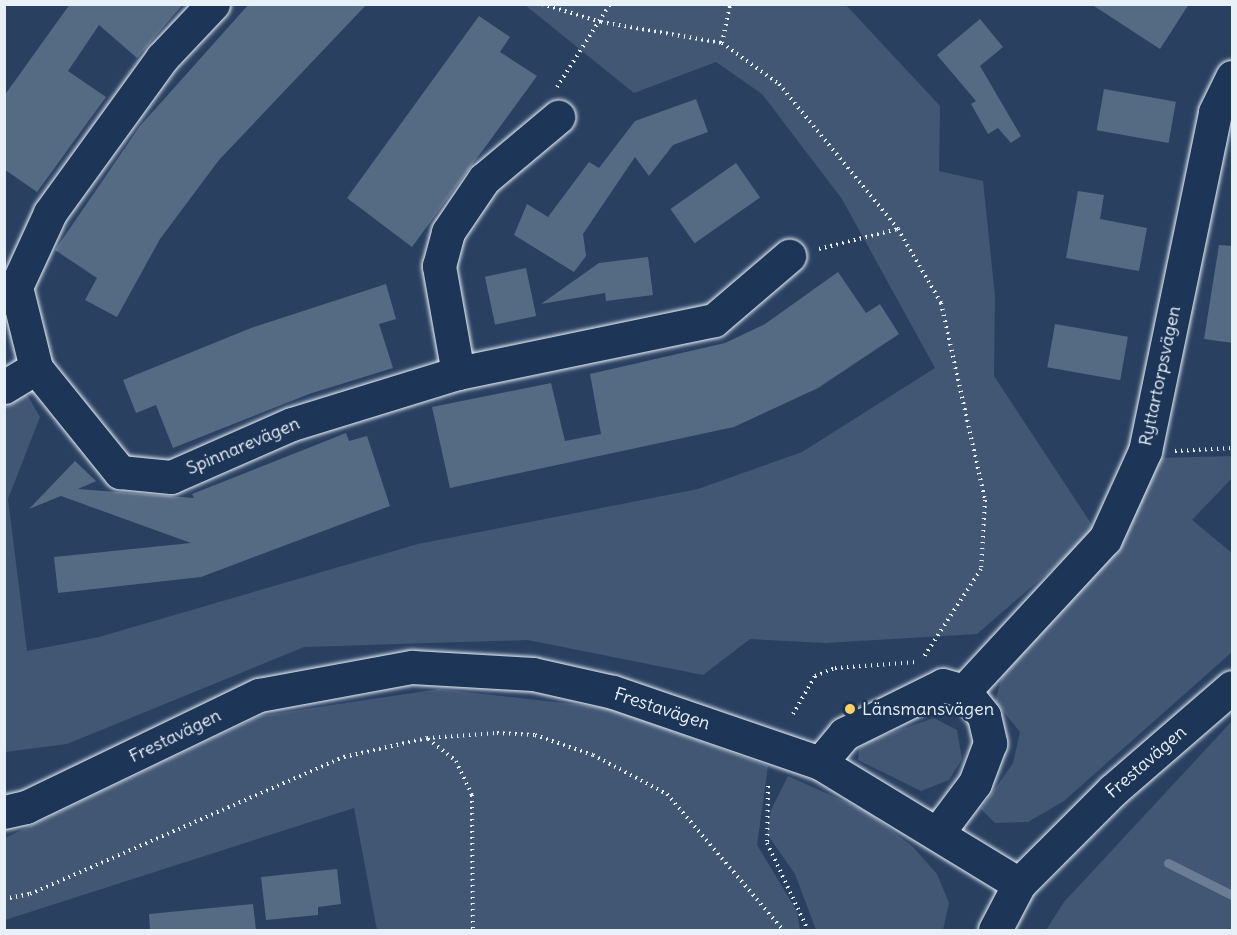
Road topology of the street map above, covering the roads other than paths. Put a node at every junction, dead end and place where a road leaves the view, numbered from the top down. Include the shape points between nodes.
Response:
1 (213, 4) edge
2 (1233, 77) edge
3 (558, 117) road end
4 (789, 256) road end
5 (36, 368) junction
6 (458, 373) junction
7 (4, 387) edge
8 (1233, 687) edge
9 (964, 691) junction
10 (820, 763) junction
11 (4, 812) edge
12 (939, 831) junction
13 (1019, 884) junction
14 (995, 930) edge

1 - 5 street, Spinnarevägen via 162,58 50,213 27,255 16,287
2 - 9 street, Ryttartorpsvägen via 1215,112 1144,451 1105,539
3 - 6 street via 484,179 448,232 439,266
4 - 6 street, Spinnarevägen via 714,320
5 - 6 street, Spinnarevägen via 120,472 171,477 292,424
5 - 7 street
8 - 13 street, Frestavägen via 1113,790
9 - 10 street via 943,686 844,734
9 - 12 street via 984,716 990,744 975,783
10 - 11 street, Frestavägen via 613,692 533,674 412,667 259,695 26,807
10 - 12 street, Frestavägen
12 - 13 street, Frestavägen
13 - 14 street

